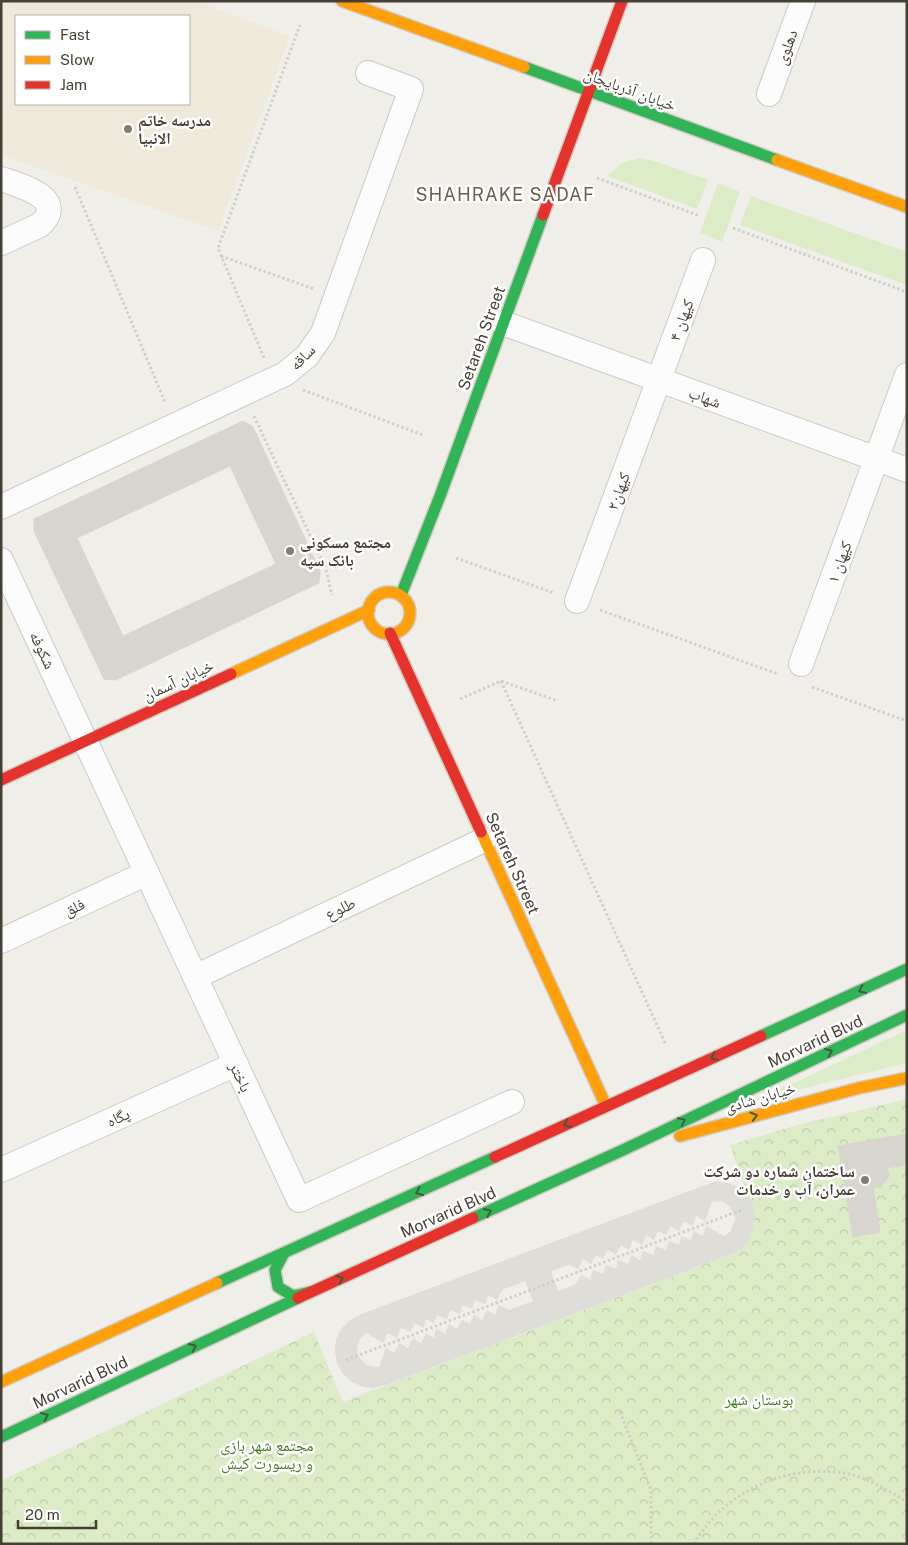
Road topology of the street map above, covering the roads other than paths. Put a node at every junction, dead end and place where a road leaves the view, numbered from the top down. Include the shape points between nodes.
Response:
1 (342, 1) edge
2 (622, 1) edge
3 (803, 1) edge
4 (368, 73) dead end
5 (589, 91) junction
6 (769, 94) dead end
7 (1, 179) edge
8 (907, 207) edge
9 (1, 243) edge
10 (703, 260) dead end
11 (503, 324) junction
12 (907, 375) edge
13 (658, 380) junction
14 (876, 459) junction
15 (907, 470) edge
16 (1, 508) edge
17 (1, 560) edge
18 (401, 595) junction
19 (576, 601) road end
20 (369, 610) junction
21 (390, 633) junction
22 (802, 674) road end
23 (85, 741) junction
24 (1, 780) edge
25 (484, 840) junction
26 (147, 873) junction
27 (1, 941) edge
28 (907, 970) edge
29 (195, 977) junction
30 (907, 1015) edge
31 (236, 1064) junction
32 (907, 1078) edge
33 (512, 1102) dead end
34 (606, 1106) junction
35 (623, 1150) junction
36 (1, 1170) edge
37 (283, 1255) junction
38 (310, 1292) junction
39 (1, 1382) edge
40 (1, 1437) edge

1 - 5 street, خیابان آذربایجان
2 - 5 street, Setareh Street
3 - 6 street, دهلوی
4 - 16 street, ساقه via 411,89 323,333 307,356 286,374
5 - 8 street, خیابان آذربایجان
5 - 11 street, Setareh Street
7 - 9 street via 38,192 48,208 40,225
10 - 13 street, کیهان ۴
11 - 13 street, شهاب
11 - 18 street, Setareh Street
12 - 14 street, کیهان ۱
13 - 14 street, شهاب
13 - 19 street, کیهان۲
14 - 15 street, شهاب
14 - 22 street, کیهان ۱
17 - 23 street, شکوفه
18 - 20 street via 383,593 375,597
18 - 21 street via 410,611 409,620 404,628
20 - 21 street via 371,624
20 - 23 street, خیابان آسمان
21 - 25 street, Setareh Street
23 - 24 street, خیابان آسمان
23 - 26 street, باختر
25 - 29 street, طلوع
25 - 34 street, Setareh Street
26 - 27 street, فلق
26 - 29 street, باختر
28 -> 34 street, Morvarid Blvd
29 - 31 street, باختر
35 -> 30 street, Morvarid Blvd
31 - 33 street, باختر via 299,1200
31 - 36 street, پگاه
35 -> 32 street, خیابان شادی
34 -> 37 street, Morvarid Blvd
38 -> 35 street, Morvarid Blvd
37 - 38 street via 275,1270 278,1287 293,1296
37 - 39 street, Morvarid Blvd
40 -> 38 street, Morvarid Blvd

